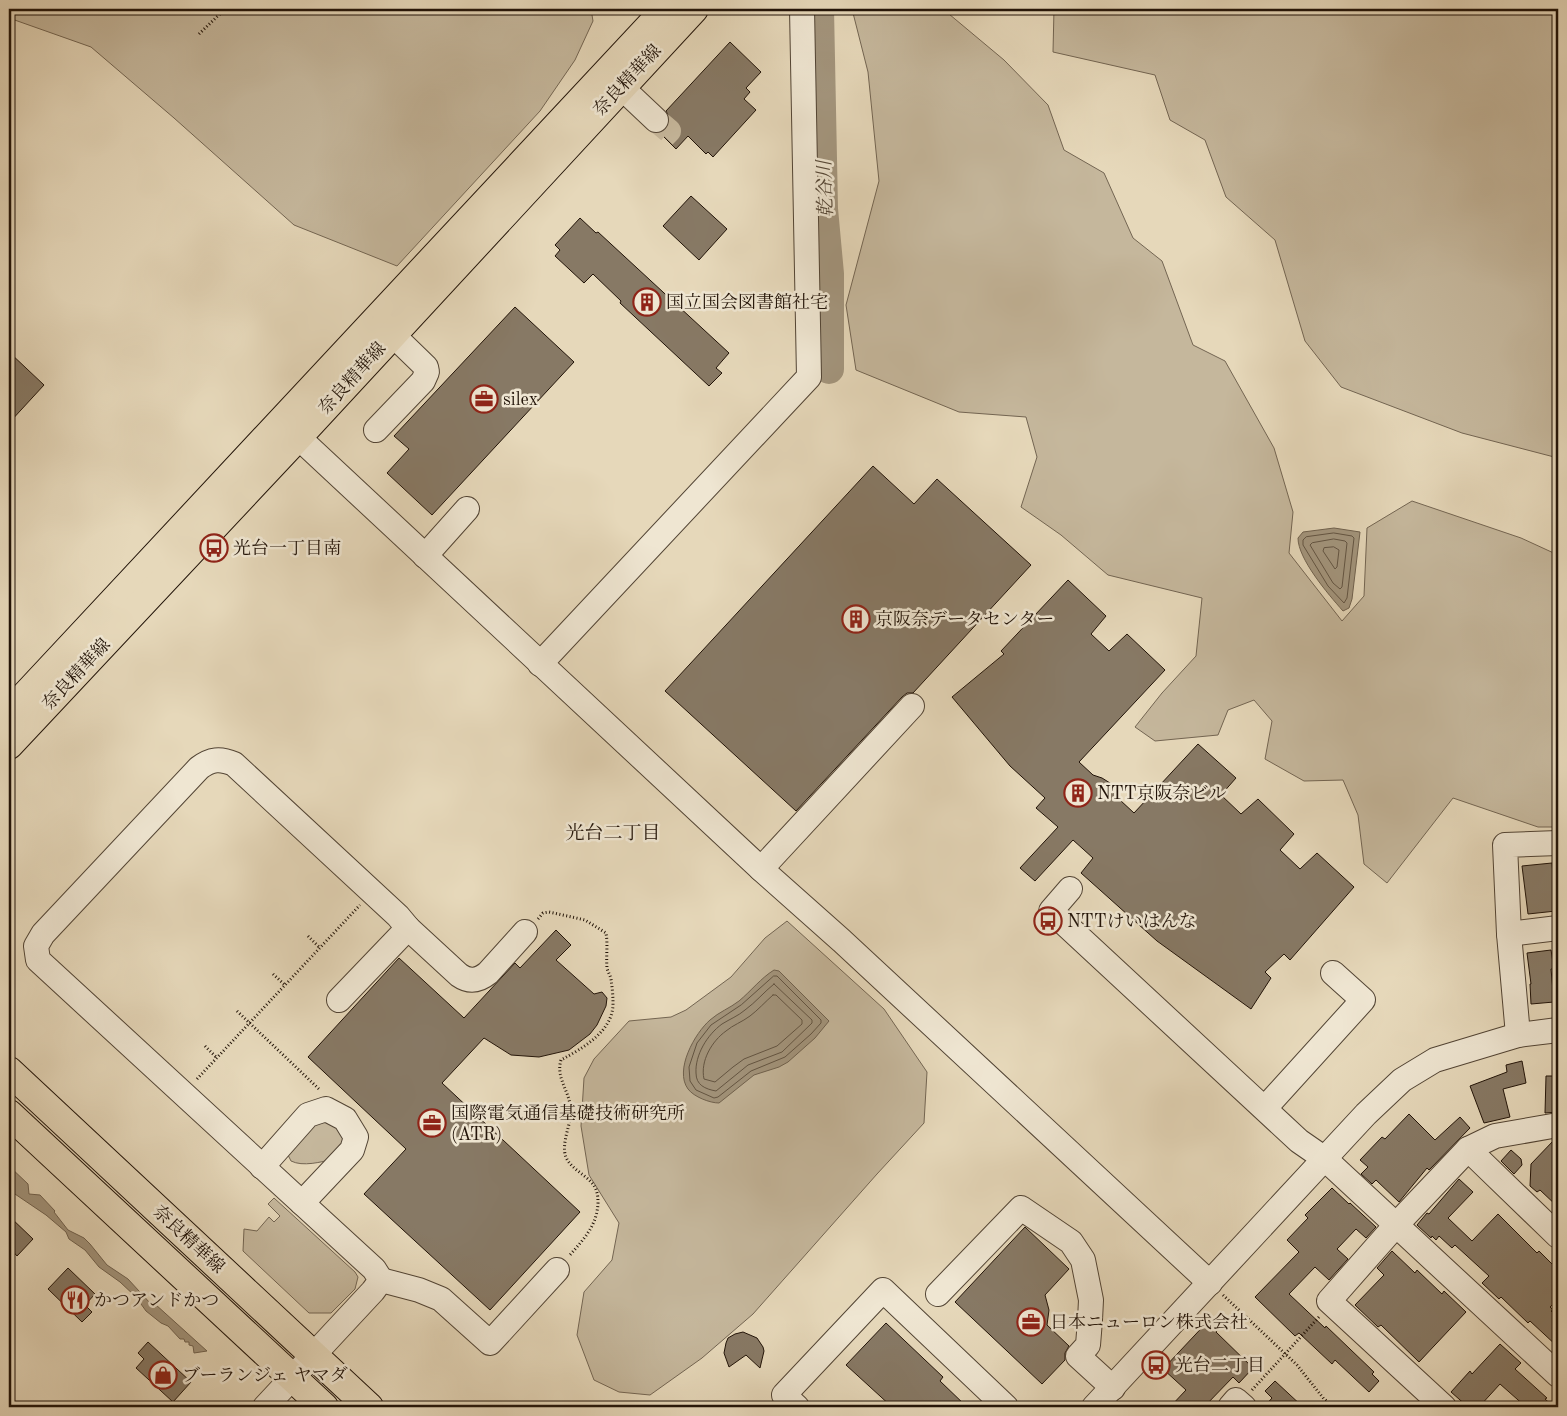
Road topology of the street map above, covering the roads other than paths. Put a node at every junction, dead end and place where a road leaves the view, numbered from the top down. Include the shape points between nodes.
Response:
1 (666, 9) edge
2 (694, 9) edge
3 (802, 9) edge
4 (621, 87) junction
5 (656, 120) tunnel mouth
6 (392, 334) junction
7 (290, 430) junction
8 (376, 430) dead end
9 (467, 509) dead end
10 (424, 556) junction
11 (540, 664) junction
12 (912, 706) dead end
13 (9, 713) edge
14 (9, 745) edge
15 (1558, 843) edge
16 (761, 869) junction
17 (1070, 890) dead end
18 (408, 928) junction
19 (1558, 928) edge
20 (525, 932) road end
21 (1509, 934) junction
22 (1333, 973) dead end
23 (339, 1000) dead end
24 (1558, 1030) edge
25 (1518, 1035) junction
26 (9, 1071) edge
27 (1265, 1108) junction
28 (9, 1114) edge
29 (1558, 1125) edge
30 (1468, 1150) junction
31 (1325, 1159) junction
32 (262, 1167) junction
33 (302, 1203) junction
34 (1396, 1225) junction
35 (1558, 1236) edge
36 (557, 1270) road end
37 (381, 1280) junction
38 (1216, 1289) junction
39 (938, 1294) dead end
40 (314, 1356) junction
41 (1558, 1375) edge
42 (292, 1378) junction
43 (1113, 1388) junction
44 (265, 1407) edge
45 (324, 1407) edge
46 (370, 1407) edge
47 (797, 1407) edge
48 (1006, 1407) edge
49 (1094, 1407) edge
50 (1444, 1407) edge

1 - 7 main road, 奈良精華線
2 - 4 main road, 奈良精華線
3 - 11 street via 809,377
4 - 5 street
4 - 6 main road, 奈良精華線
6 - 7 main road, 奈良精華線
6 - 8 street via 426,367 427,372 423,381
7 - 10 street
7 - 13 main road, 奈良精華線
7 - 14 main road, 奈良精華線
9 - 10 street
10 - 11 street
11 - 16 street
12 - 16 street
15 - 21 street via 1505,845
16 - 38 street
17 - 27 street via 1050,911
18 - 20 street via 459,975 474,980 482,978
18 - 23 street
18 - 32 street via 234,764 217,759 199,768 43,934 36,946 38,960
19 - 21 street
21 - 25 street
22 - 27 street via 1363,1000
24 - 25 street
25 - 31 street via 1435,1060 1402,1080
26 - 40 main road, 奈良精華線
27 - 31 street via 1299,1141
28 - 42 main road, 奈良精華線
29 - 30 street via 1495,1136
30 - 34 street
30 - 35 street
31 - 34 street
31 - 38 street
32 - 33 street
32 - 33 street via 308,1115 326,1109 345,1119 356,1137 352,1150
33 - 37 street via 374,1269
34 - 41 street
34 - 50 street via 1329,1301
36 - 37 street via 490,1343 441,1299
37 - 40 street
38 - 43 street
39 - 43 street via 1021,1208 1072,1242 1083,1260 1091,1300 1090,1320 1088,1345 1078,1356
40 - 42 street
40 - 46 main road, 奈良精華線
42 - 44 street
42 - 45 main road, 奈良精華線
43 - 49 street
47 - 48 street via 784,1395 883,1290

